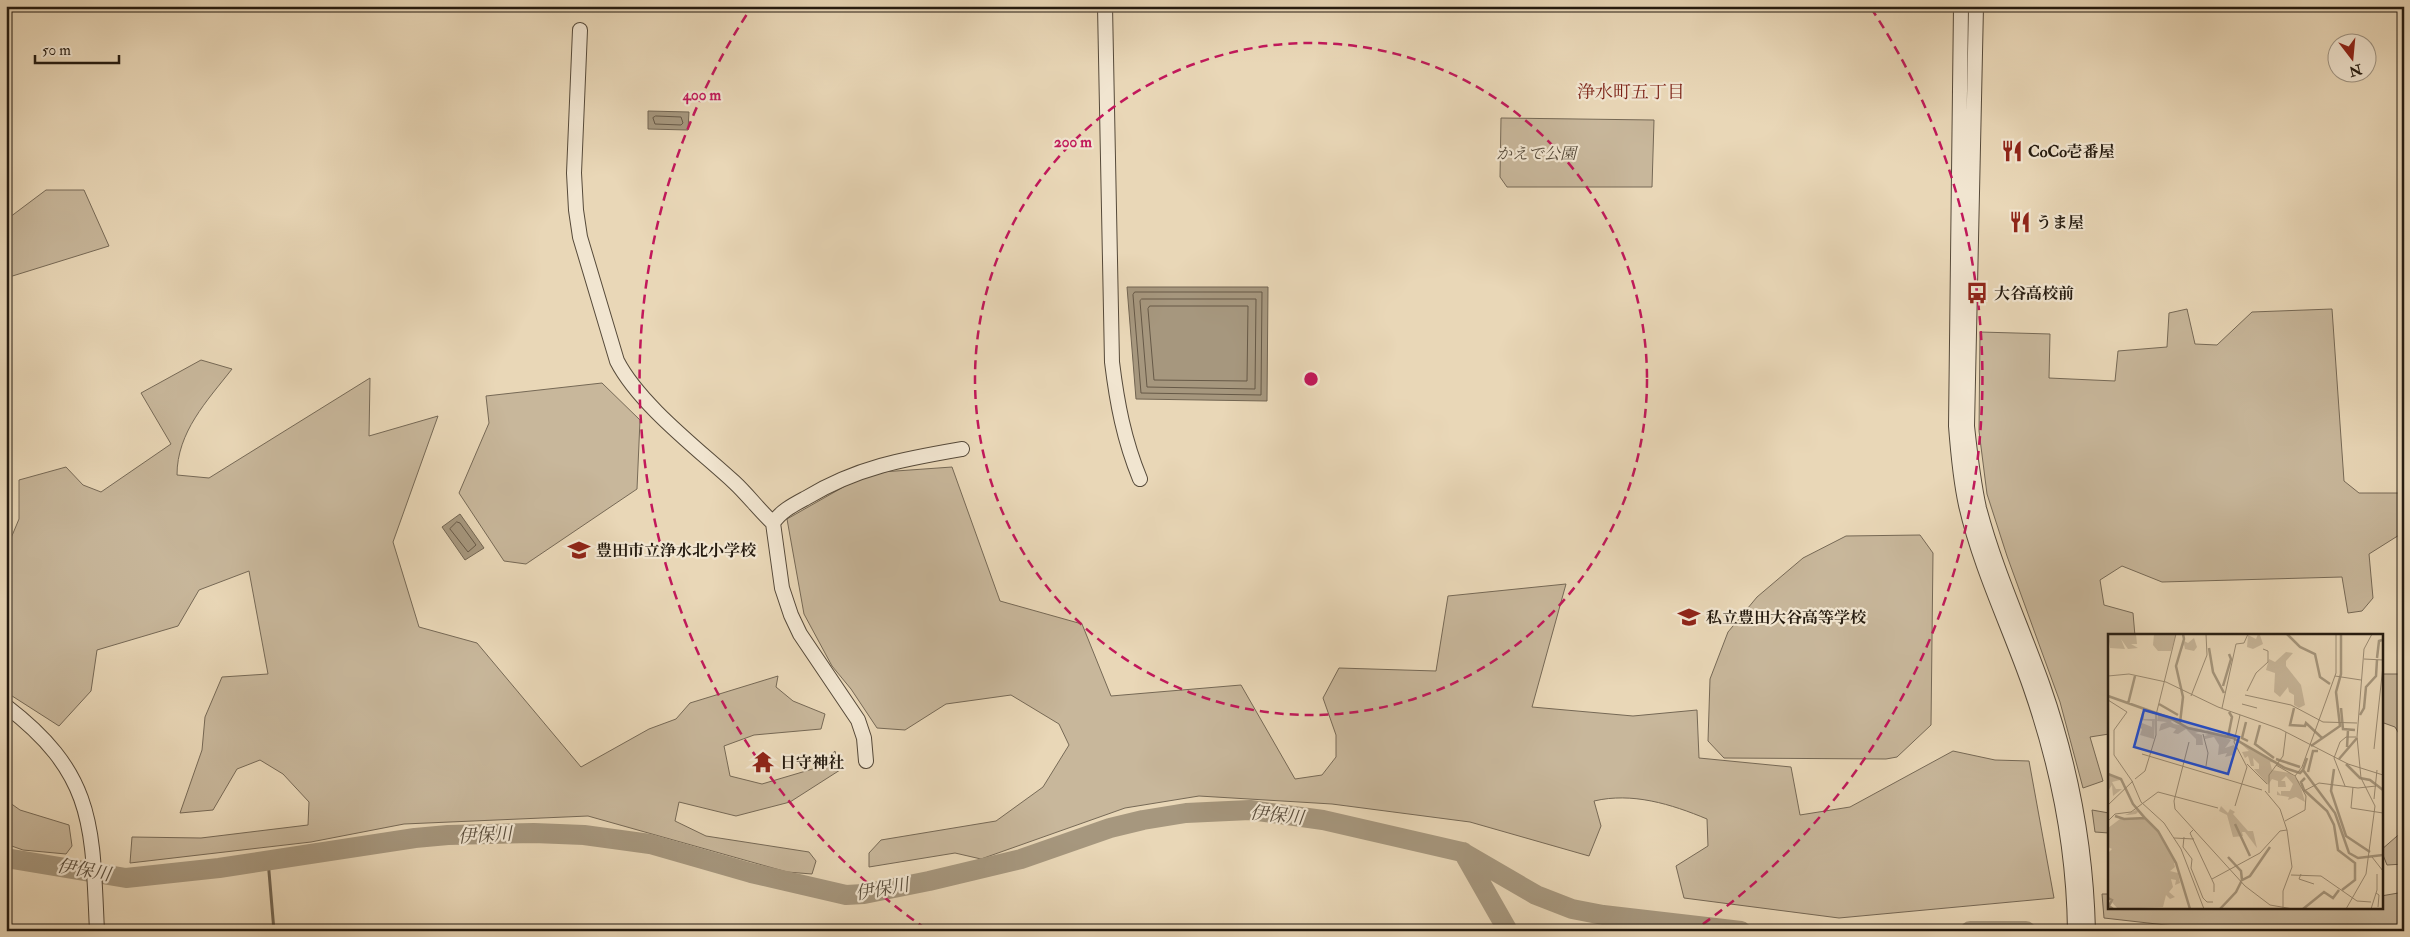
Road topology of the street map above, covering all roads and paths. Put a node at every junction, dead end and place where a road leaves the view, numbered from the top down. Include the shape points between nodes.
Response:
1 (1105, 6) edge
2 (1962, 6) edge
3 (1976, 6) edge
4 (580, 30) dead end
5 (962, 449) dead end
6 (1140, 479) dead end
7 (773, 523) junction
8 (6, 706) edge
9 (866, 761) dead end
10 (2081, 897) junction
11 (98, 931) edge
12 (2075, 931) edge
13 (2088, 931) edge

1 - 6 street via 1112,362 1119,415
2 - 10 street via 1956,426 1959,466 1966,506 1979,547 2031,688 2048,745
3 - 10 street via 1968,426 1971,466 1993,551 2058,735 2082,837
4 - 7 street via 574,173 576,210 580,237 617,361 628,380 647,401
5 - 7 street via 902,459 852,474 786,509
7 - 9 street via 782,588 791,615 800,634 858,720
8 - 11 street via 31,725 60,756 77,785 91,831
10 - 12 street
10 - 13 street

